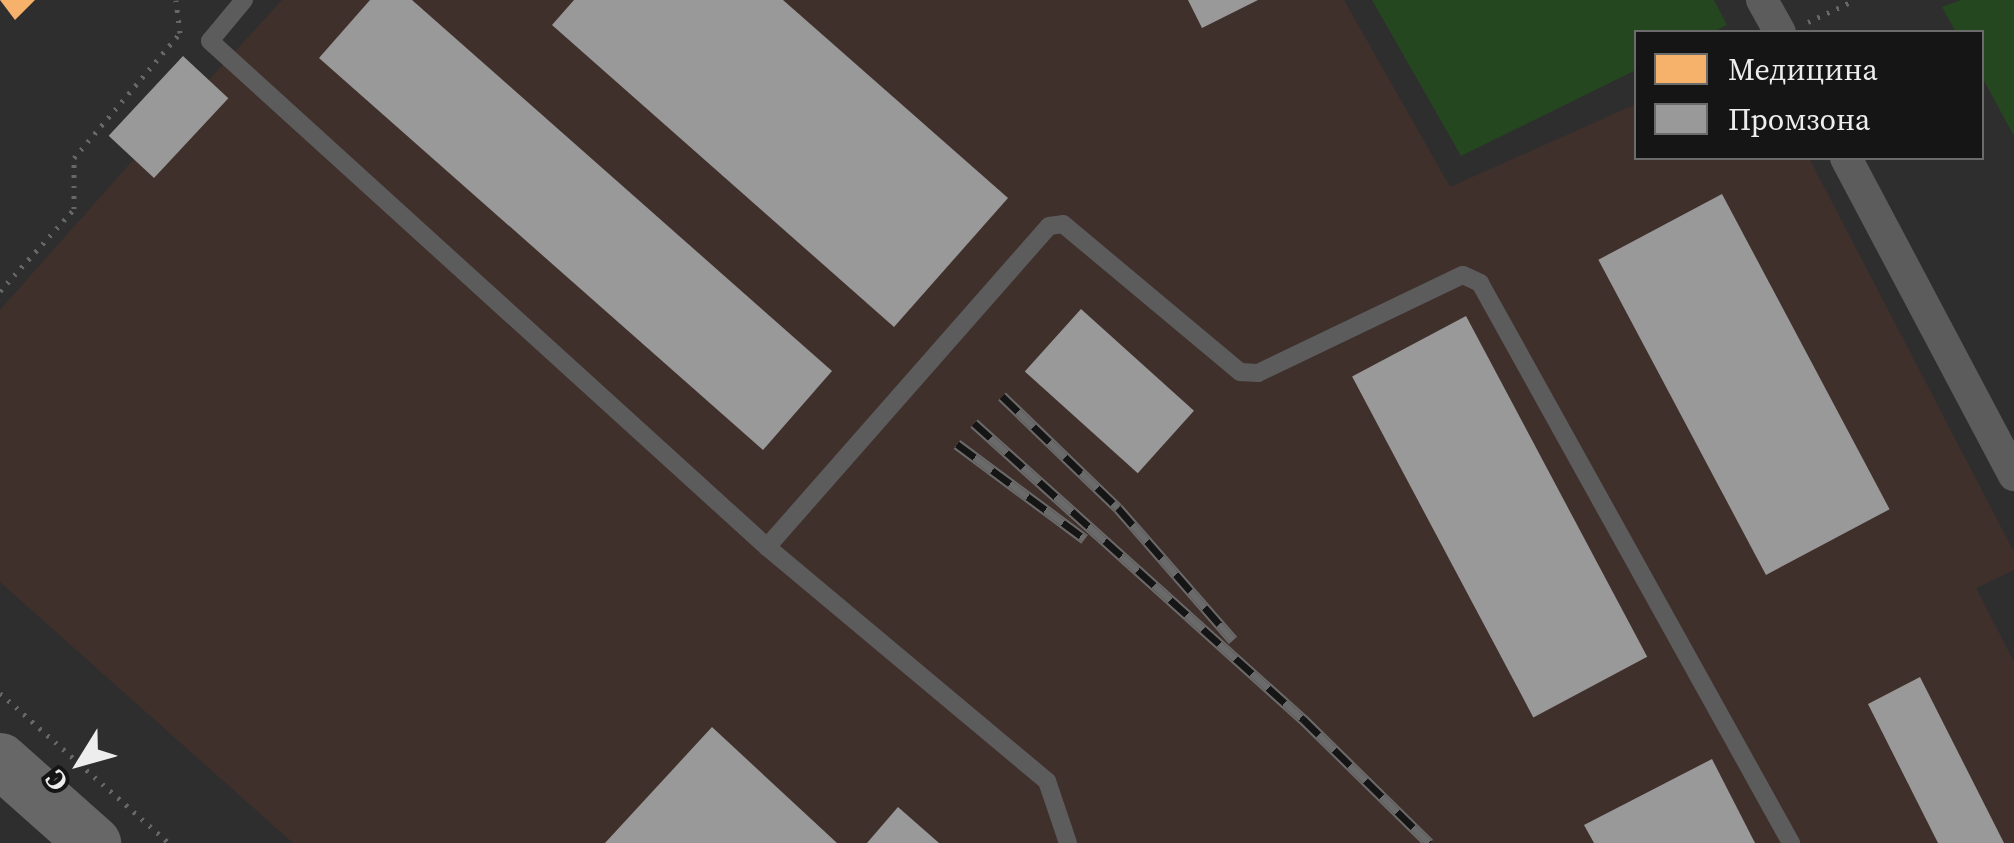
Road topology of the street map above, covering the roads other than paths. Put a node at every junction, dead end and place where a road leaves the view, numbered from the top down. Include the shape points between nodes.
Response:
1 (244, 0) edge
2 (1762, 0) edge
3 (1792, 28) edge
4 (1847, 160) edge
5 (2014, 475) edge
6 (767, 547) junction
7 (0, 760) edge
8 (92, 843) edge
9 (1068, 843) edge
10 (1791, 843) edge

1 - 6 lane via 210,41
2 - 3 street
4 - 5 street
6 - 9 lane via 1046,782
6 - 10 lane via 1049,226 1064,224 1240,372 1258,373 1464,275 1480,283
7 - 8 highway

